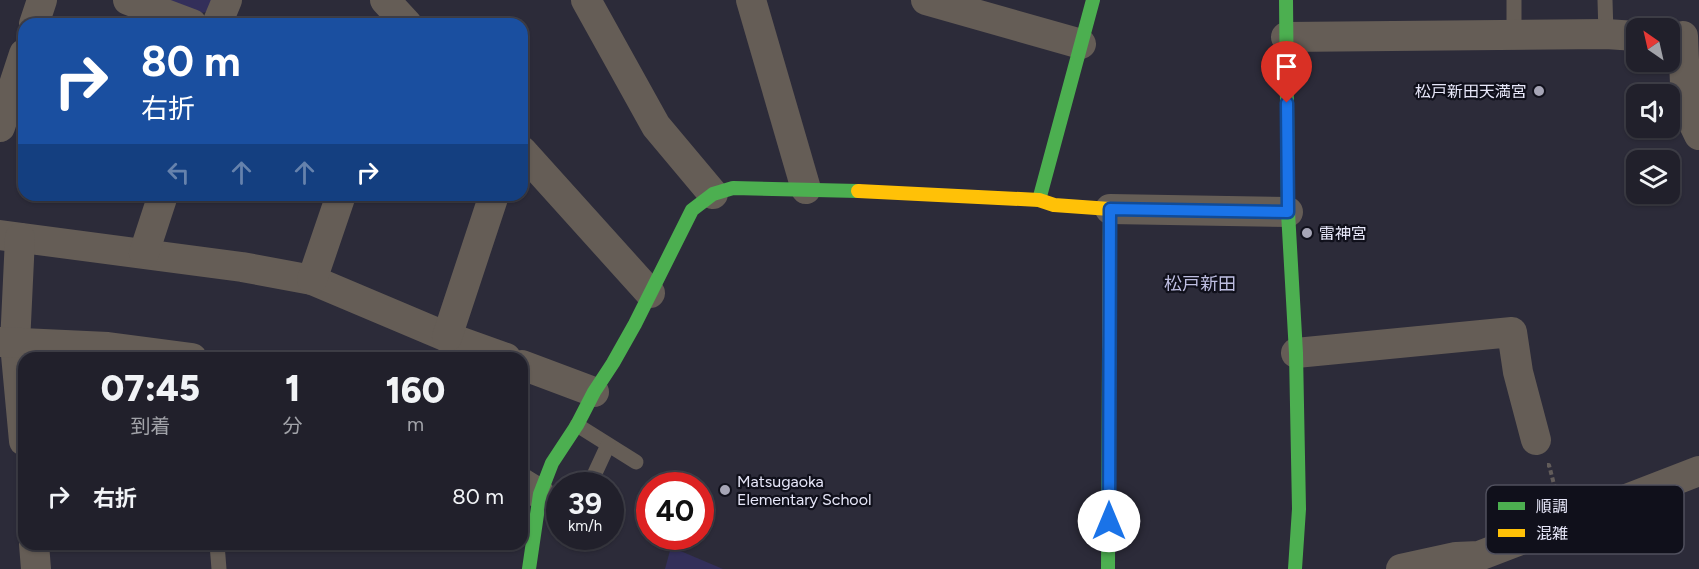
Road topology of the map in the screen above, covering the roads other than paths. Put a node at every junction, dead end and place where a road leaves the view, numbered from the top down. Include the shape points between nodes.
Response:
1 (42, 0) edge
2 (128, 0) edge
3 (227, 0) edge
4 (586, 0) edge
5 (751, 0) edge
6 (926, 0) edge
7 (1094, 0) edge
8 (1286, 0) edge
9 (1514, 0) edge
10 (1605, 0) edge
11 (36, 18) edge
12 (176, 18) edge
13 (220, 18) edge
14 (1606, 34) junction
15 (1626, 35) edge
16 (1514, 36) junction
17 (1684, 36) edge
18 (1286, 37) junction
19 (1081, 44) junction
20 (18, 72) edge
21 (0, 127) edge
22 (1699, 135) edge
23 (528, 158) edge
24 (806, 189) junction
25 (712, 194) junction
26 (1039, 200) junction
27 (161, 201) edge
28 (339, 201) edge
29 (492, 201) edge
30 (1110, 209) junction
31 (1288, 212) junction
32 (10, 236) edge
33 (144, 253) junction
34 (312, 280) junction
35 (650, 293) junction
36 (447, 337) junction
37 (7, 343) edge
38 (146, 352) edge
39 (489, 352) edge
40 (1296, 353) junction
41 (528, 366) edge
42 (594, 392) junction
43 (18, 406) edge
44 (577, 425) junction
45 (1536, 440) road end
46 (608, 445) junction
47 (636, 462) dead end
48 (1699, 471) edge
49 (595, 472) edge
50 (1663, 485) edge
51 (531, 488) edge
52 (34, 550) edge
53 (217, 550) edge
54 (1486, 553) edge
55 (36, 569) edge
56 (219, 569) edge
57 (529, 569) edge
58 (1108, 569) edge
59 (1295, 569) edge
60 (1401, 569) edge

1 - 11 street
2 - 12 street
3 - 13 street
4 - 25 street via 656,126
5 - 24 street
6 - 19 street
7 - 19 street
8 - 18 street
9 - 16 lane
10 - 14 lane
14 - 15 street
14 - 16 street
16 - 18 street
17 - 22 street via 1686,108
18 - 31 street
19 - 26 street
20 - 21 street
23 - 35 street
24 - 25 street via 733,188
24 - 26 street
25 - 35 street via 692,210
26 - 30 street via 1054,205
27 - 33 street
28 - 34 street
29 - 36 street
30 - 31 street
30 - 58 street
31 - 40 street
32 - 33 street
32 - 37 street
33 - 34 street
34 - 36 street
35 - 42 street via 614,363
36 - 39 street
37 - 38 street
37 - 43 street
40 - 45 street via 1512,332
40 - 59 street via 1299,509
41 - 42 street
42 - 44 street
44 - 46 lane
44 - 51 street
46 - 47 lane
46 - 49 lane
48 - 50 street
51 - 57 street
52 - 55 street
53 - 56 lane
54 - 60 street

